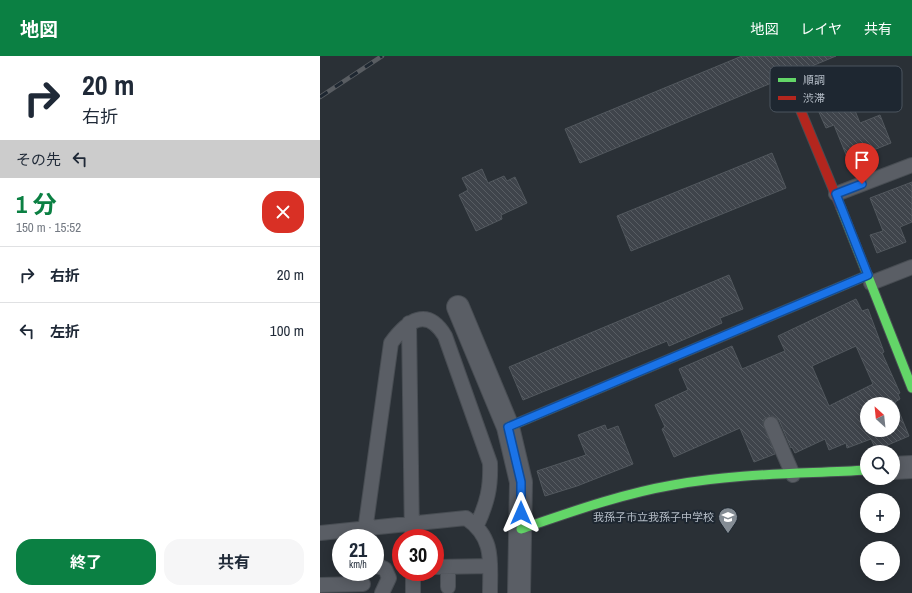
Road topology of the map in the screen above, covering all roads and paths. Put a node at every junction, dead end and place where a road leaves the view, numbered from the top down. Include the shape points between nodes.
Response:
1 (801, 112) edge
2 (912, 165) edge
3 (836, 194) junction
4 (912, 267) edge
5 (870, 279) junction
6 (458, 307) dead end
7 (409, 323) junction
8 (912, 386) edge
9 (771, 424) dead end
10 (508, 427) junction
11 (912, 467) edge
12 (900, 468) edge
13 (860, 470) edge
14 (793, 475) junction
15 (412, 524) junction
16 (477, 525) junction
17 (365, 529) edge
18 (384, 529) edge
19 (412, 529) edge
20 (521, 529) junction
21 (320, 533) edge
22 (332, 533) edge
23 (490, 566) junction
24 (444, 567) edge
25 (384, 569) edge
26 (444, 576) edge
27 (412, 581) edge
28 (363, 583) edge
29 (320, 585) edge
30 (448, 587) dead end
31 (382, 593) edge
32 (413, 593) edge
33 (490, 593) edge
34 (519, 593) edge

1 - 3 street
2 - 3 lane
3 - 5 street
4 - 5 lane
5 - 8 street
5 - 10 street
6 - 10 street
7 - 15 lane
7 - 16 lane via 423,319 440,327 490,463 491,481 487,504
7 - 17 lane via 391,343
9 - 14 lane
10 - 20 street via 521,482
11 - 12 street
13 - 14 street
14 - 20 street via 696,480 640,491
15 - 16 lane via 466,518
15 - 18 lane
15 - 19 lane
16 - 23 lane via 486,539
20 - 34 street
21 - 22 lane
23 - 24 lane
23 - 33 lane
25 - 31 lane via 389,578
26 - 30 lane
27 - 32 lane
28 - 29 lane

